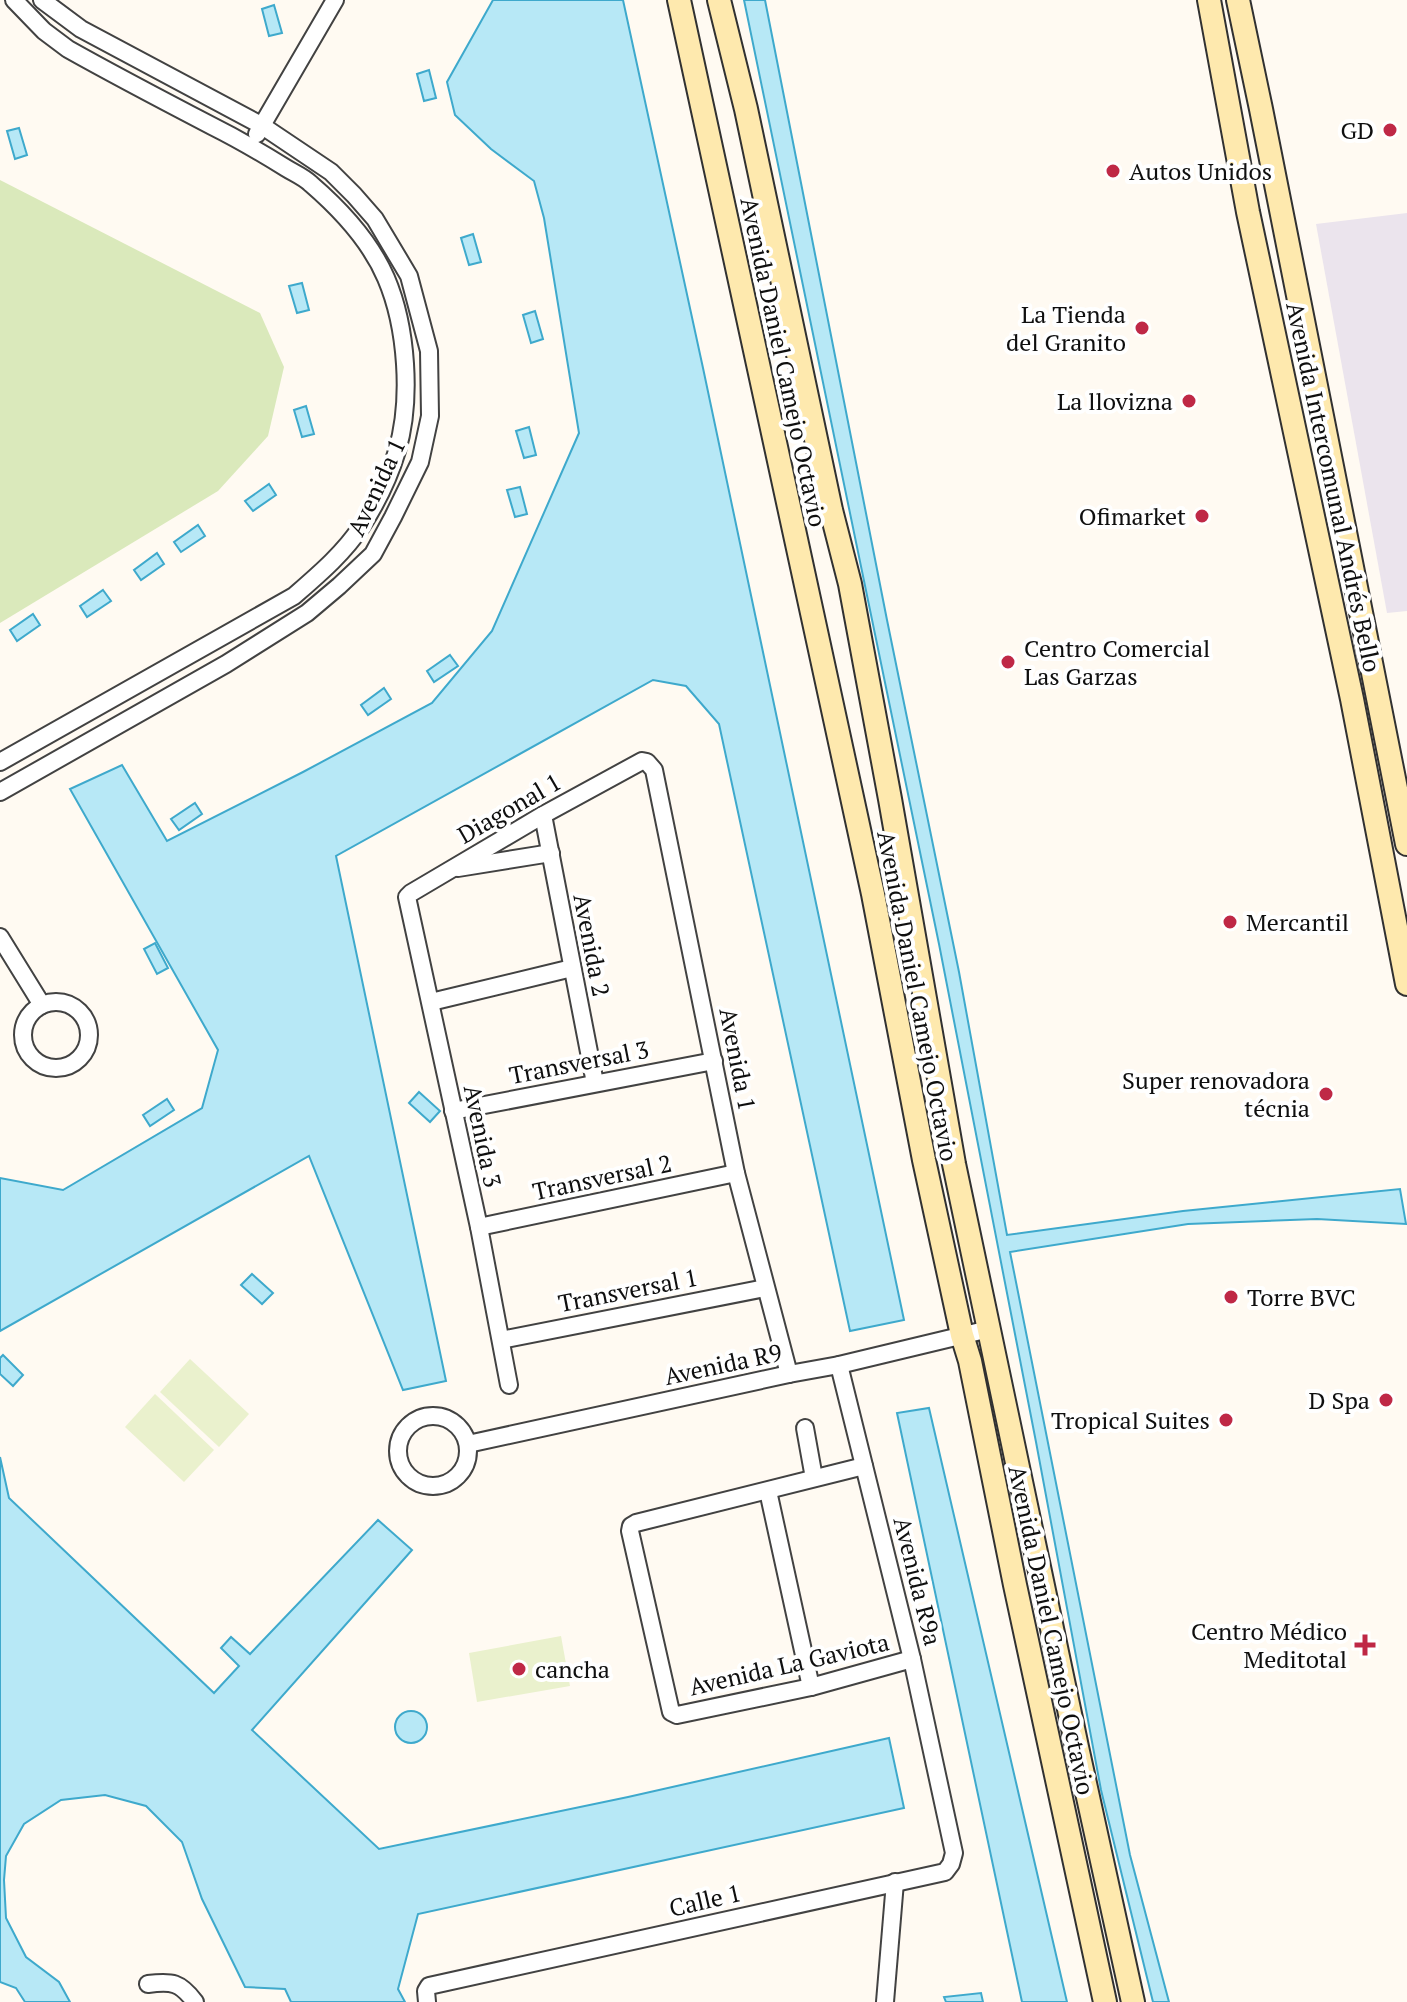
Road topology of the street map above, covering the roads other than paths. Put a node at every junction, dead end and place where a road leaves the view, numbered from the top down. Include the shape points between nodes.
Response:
1 (14, 0) edge
2 (42, 0) edge
3 (335, 0) edge
4 (679, 0) edge
5 (719, 0) edge
6 (1209, 0) edge
7 (1238, 0) edge
8 (262, 126) junction
9 (251, 146) junction
10 (77, 718) junction
11 (90, 742) junction
12 (0, 762) edge
13 (638, 762) joint
14 (0, 792) edge
15 (543, 815) junction
16 (1407, 844) edge
17 (551, 853) junction
18 (449, 870) junction
19 (408, 898) joint
20 (0, 937) edge
21 (572, 968) junction
22 (1407, 984) edge
23 (431, 1002) junction
24 (42, 1005) junction
25 (714, 1061) junction
26 (595, 1083) junction
27 (453, 1111) junction
28 (736, 1173) junction
29 (479, 1227) junction
30 (765, 1288) junction
31 (989, 1329) junction
32 (962, 1335) junction
33 (501, 1340) junction
34 (839, 1365) junction
35 (789, 1374) junction
36 (509, 1385) dead end
37 (805, 1428) dead end
38 (468, 1444) junction
39 (864, 1466) junction
40 (814, 1478) junction
41 (768, 1491) junction
42 (912, 1659) junction
43 (811, 1687) junction
44 (944, 1811) joint
45 (895, 1882) junction
46 (148, 1984) dead end
47 (195, 2002) edge
48 (427, 2002) edge
49 (885, 2002) edge
50 (1105, 2002) edge
51 (1133, 2002) edge

1 - 9 street, Avenida 1 via 68,49
2 - 8 street, Avenida 1 via 81,29
3 - 8 street
4 - 32 main road, Avenida Daniel Camejo Octavio via 873,894
5 - 31 main road, Avenida Daniel Camejo Octavio via 850,584 954,1164
6 - 22 main road, Avenida Intercomunal Andrés Bello
7 - 16 main road, Avenida Intercomunal Andrés Bello
8 - 9 street
8 - 11 street, Avenida 1 via 331,172 375,219 409,276 429,351 430,416 420,462 373,554 339,586 307,613 226,664
9 - 10 street, Avenida 1 via 309,182 336,208 367,244 385,277 405,367 398,449 385,486 360,529 294,596
10 - 11 street
10 - 12 street, Avenida 1
11 - 14 street, Avenida 1
13 - 15 street, Diagonal 1
13 - 25 street, Avenida 1 via 647,762 654,770
15 - 17 street, Avenida 2
15 - 18 street, Diagonal 1
17 - 18 street
17 - 21 street, Avenida 2
18 - 19 street, Diagonal 1
19 - 23 street, Avenida 3
20 - 24 street
21 - 23 street
21 - 26 street, Avenida 2
23 - 27 street, Avenida 3
24 - 24 street via 24,1026 28,1054 51,1069 70,1066 88,1044 84,1017 69,1004
25 - 26 street, Transversal 3
25 - 28 street, Avenida 1
26 - 27 street, Transversal 3
27 - 29 street, Avenida 3
28 - 29 street, Transversal 2
28 - 30 street, Avenida 1
29 - 33 street, Avenida 3
30 - 33 street, Transversal 1
30 - 35 street, Avenida 1
31 - 32 street, Avenida R9
31 - 51 main road, Avenida Daniel Camejo Octavio
32 - 34 street, Avenida R9
32 - 50 main road, Avenida Daniel Camejo Octavio
33 - 36 street, Avenida 3
34 - 35 street, Avenida R9
34 - 39 street, Avenida R9a
35 - 38 street, Avenida R9
37 - 40 street
38 - 38 street via 463,1432 443,1416 417,1418 400,1438 400,1464 417,1483 443,1485 463,1469
39 - 40 street
39 - 42 street, Avenida R9a
40 - 41 street
41 - 43 street
41 - 43 street, Avenida La Gaviota via 636,1523 630,1531 671,1712 677,1715
42 - 43 street, Avenida La Gaviota
42 - 44 street, Avenida R9a
44 - 45 street, Calle 1 via 954,1853 951,1864 945,1872
45 - 48 street, Calle 1 via 429,1986
45 - 49 street
46 - 47 street via 180,1985

